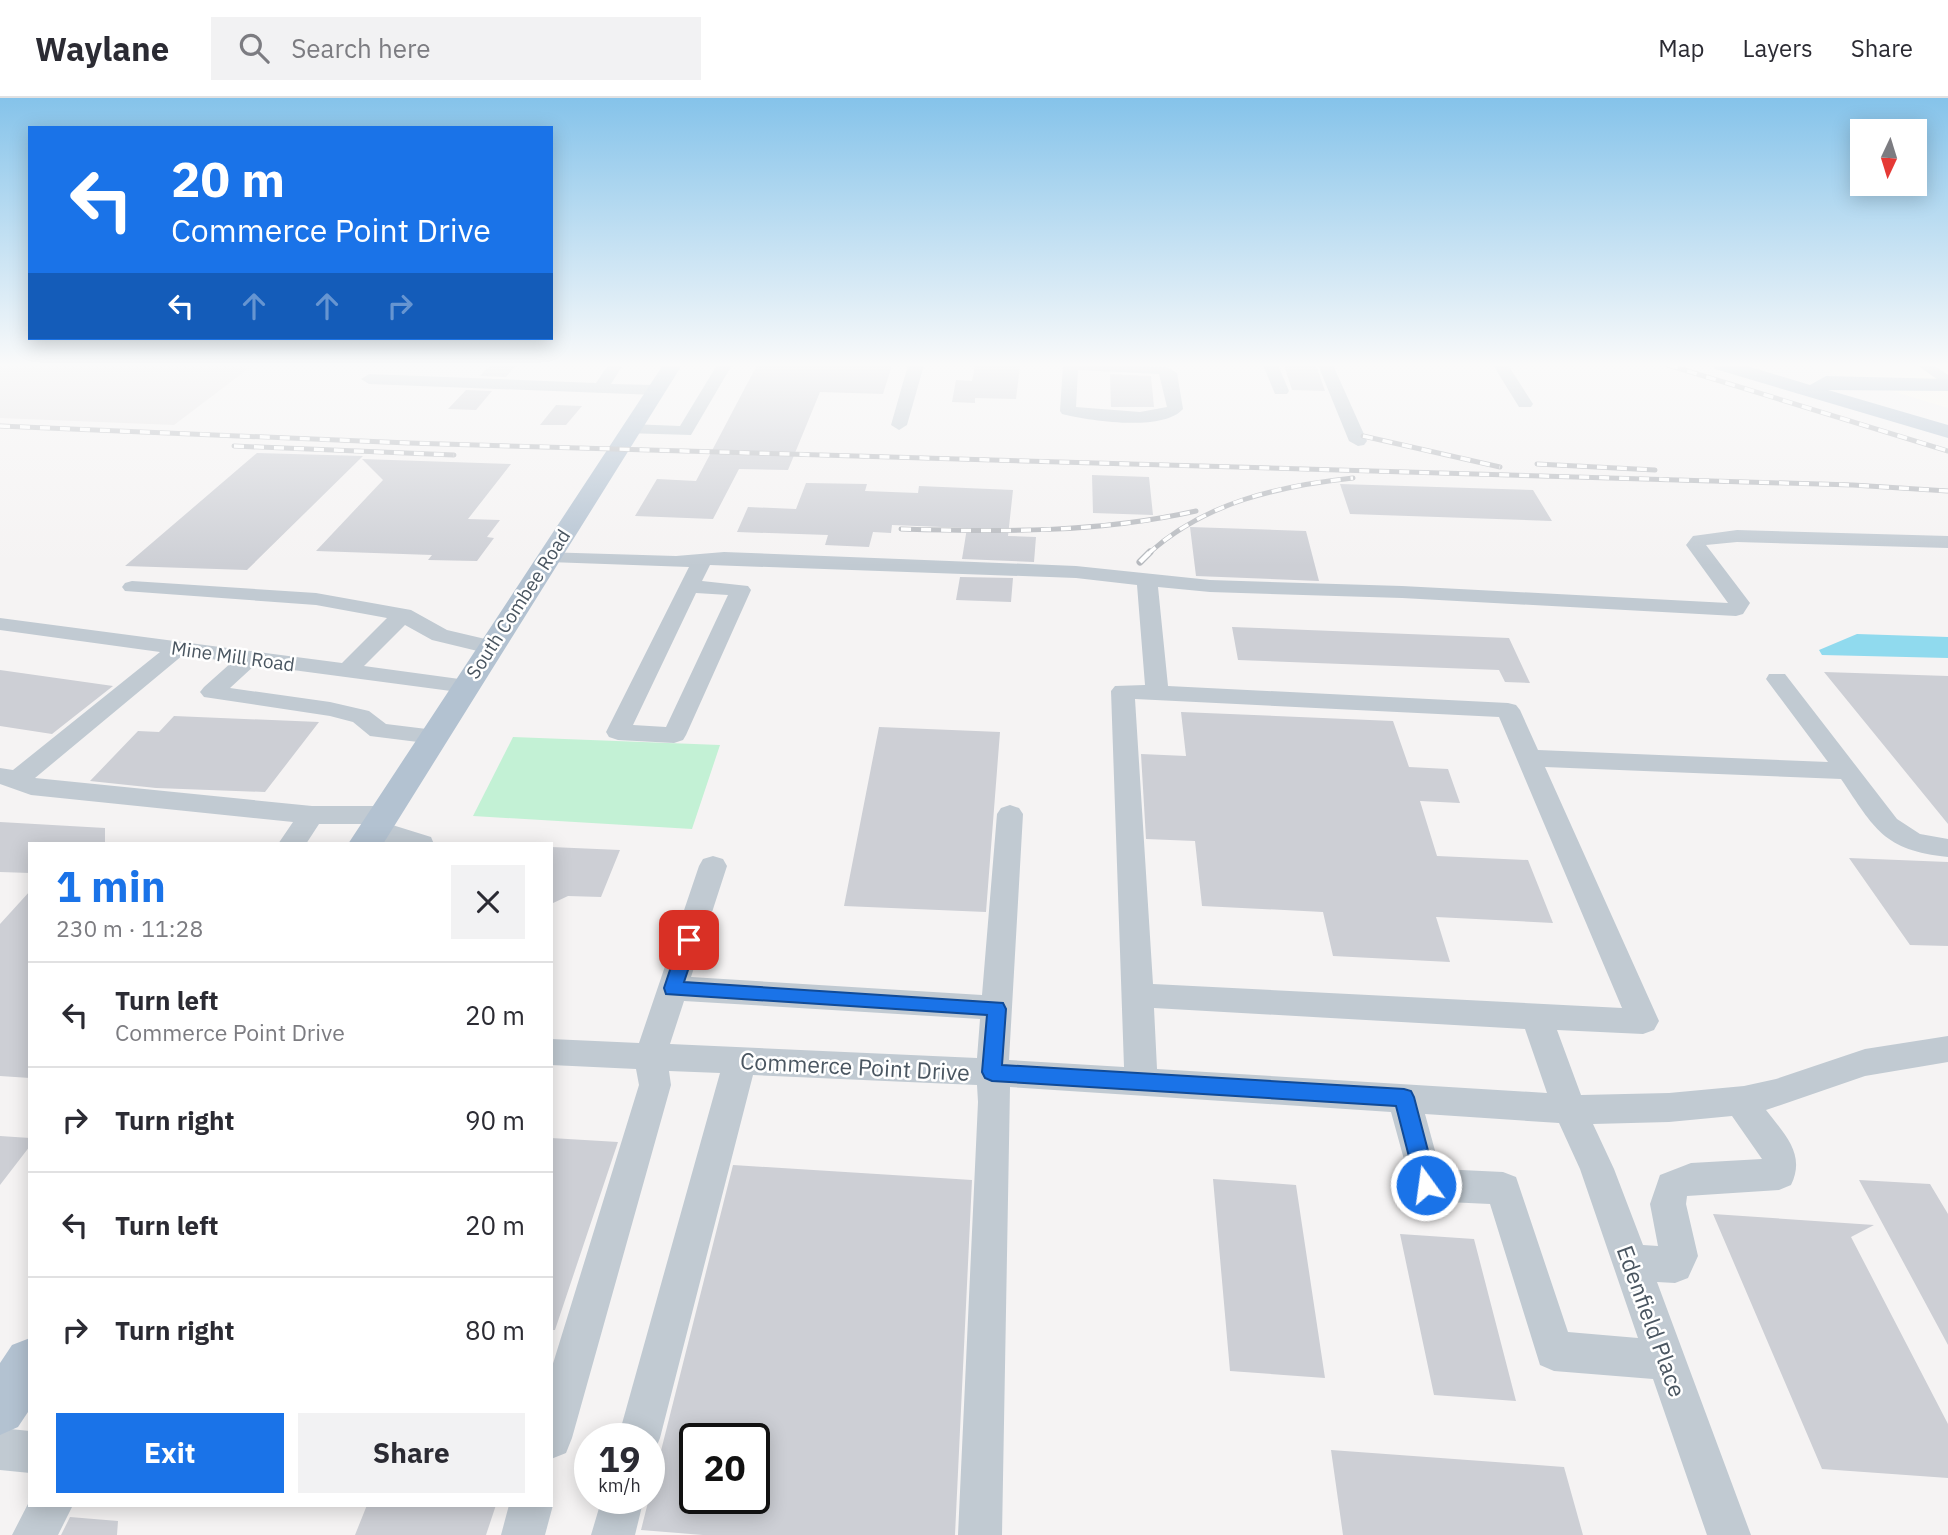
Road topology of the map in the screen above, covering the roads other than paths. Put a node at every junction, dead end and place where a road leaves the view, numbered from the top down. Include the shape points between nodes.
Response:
1 (629, 432) edge
2 (1353, 432) edge
3 (1357, 441) dead end
4 (1948, 542) edge
5 (549, 556) junction
6 (702, 560) junction
7 (1147, 579) junction
8 (690, 586) junction
9 (132, 587) dead end
10 (403, 615) junction
11 (0, 624) edge
12 (490, 647) junction
13 (178, 648) junction
14 (249, 658) junction
15 (346, 671) junction
16 (1776, 678) dead end
17 (466, 686) junction
18 (1157, 692) junction
19 (434, 736) junction
20 (1529, 758) junction
21 (1848, 771) junction
22 (9, 778) edge
23 (1010, 814) dead end
24 (312, 815) junction
25 (374, 829) edge
26 (292, 842) edge
27 (415, 842) edge
28 (1948, 848) edge
29 (713, 866) dead end
30 (673, 988) junction
31 (1138, 995) junction
32 (996, 1009) junction
33 (1536, 1017) junction
34 (1948, 1049) edge
35 (553, 1052) edge
36 (650, 1057) junction
37 (740, 1061) junction
38 (992, 1072) junction
39 (1141, 1082) junction
40 (1404, 1097) junction
41 (1738, 1099) junction
42 (1569, 1110) junction
43 (1630, 1262) junction
44 (1666, 1360) junction
45 (643, 1423) edge
46 (553, 1431) edge
47 (0, 1450) edge
48 (28, 1452) edge
49 (50, 1507) edge
50 (530, 1507) edge
51 (619, 1514) edge
52 (34, 1535) edge
53 (523, 1535) edge
54 (613, 1535) edge
55 (980, 1535) edge
56 (1729, 1535) edge

1 - 5 main road, South Combee Road
2 - 3 street
4 - 7 street via 1737,536 1700,540 1696,545 1739,603 1735,610 1210,586
5 - 6 street
5 - 12 main road, South Combee Road
6 - 7 street via 1076,572
6 - 8 street
7 - 18 street
8 - 8 street via 624,720 618,732 674,735 741,590
9 - 10 street via 316,599
10 - 12 street via 440,635
10 - 15 street
11 - 13 street, Mine Mill Road
12 - 17 main road, South Combee Road
13 - 14 street, Mine Mill Road
13 - 22 street
14 - 15 street, Mine Mill Road
14 - 19 street via 212,692 330,709 361,716 379,731
15 - 17 street, Mine Mill Road
16 - 21 street
17 - 19 main road, South Combee Road
18 - 20 street via 1508,710
18 - 31 street via 1123,691
19 - 25 main road, South Combee Road
20 - 21 street
20 - 33 street via 1643,1021
21 - 28 street via 1901,838
22 - 24 street via 31,787
23 - 32 lane
24 - 25 street
24 - 26 street
25 - 27 street
29 - 30 street
30 - 32 street
30 - 36 street
31 - 33 street
31 - 39 street
32 - 38 street
33 - 42 street, Edenfield Place
34 - 41 street, Commerce Point Drive via 1898,1055 1836,1070 1768,1096
35 - 36 street, Commerce Point Drive
36 - 37 street, Commerce Point Drive
36 - 46 street via 655,1085
37 - 38 street, Commerce Point Drive
37 - 45 street
38 - 39 street, Commerce Point Drive
38 - 55 lane via 995,1102
39 - 40 street, Commerce Point Drive
40 - 42 street, Commerce Point Drive
40 - 44 street via 1426,1185 1503,1188 1554,1351
41 - 42 street, Commerce Point Drive
41 - 43 street via 1780,1155 1779,1174 1691,1179 1672,1186 1668,1204 1679,1256 1675,1265
42 - 43 street, Edenfield Place via 1597,1169
43 - 44 street, Edenfield Place
44 - 56 street, Edenfield Place
47 - 48 lane
49 - 52 street
50 - 53 street
51 - 54 street

